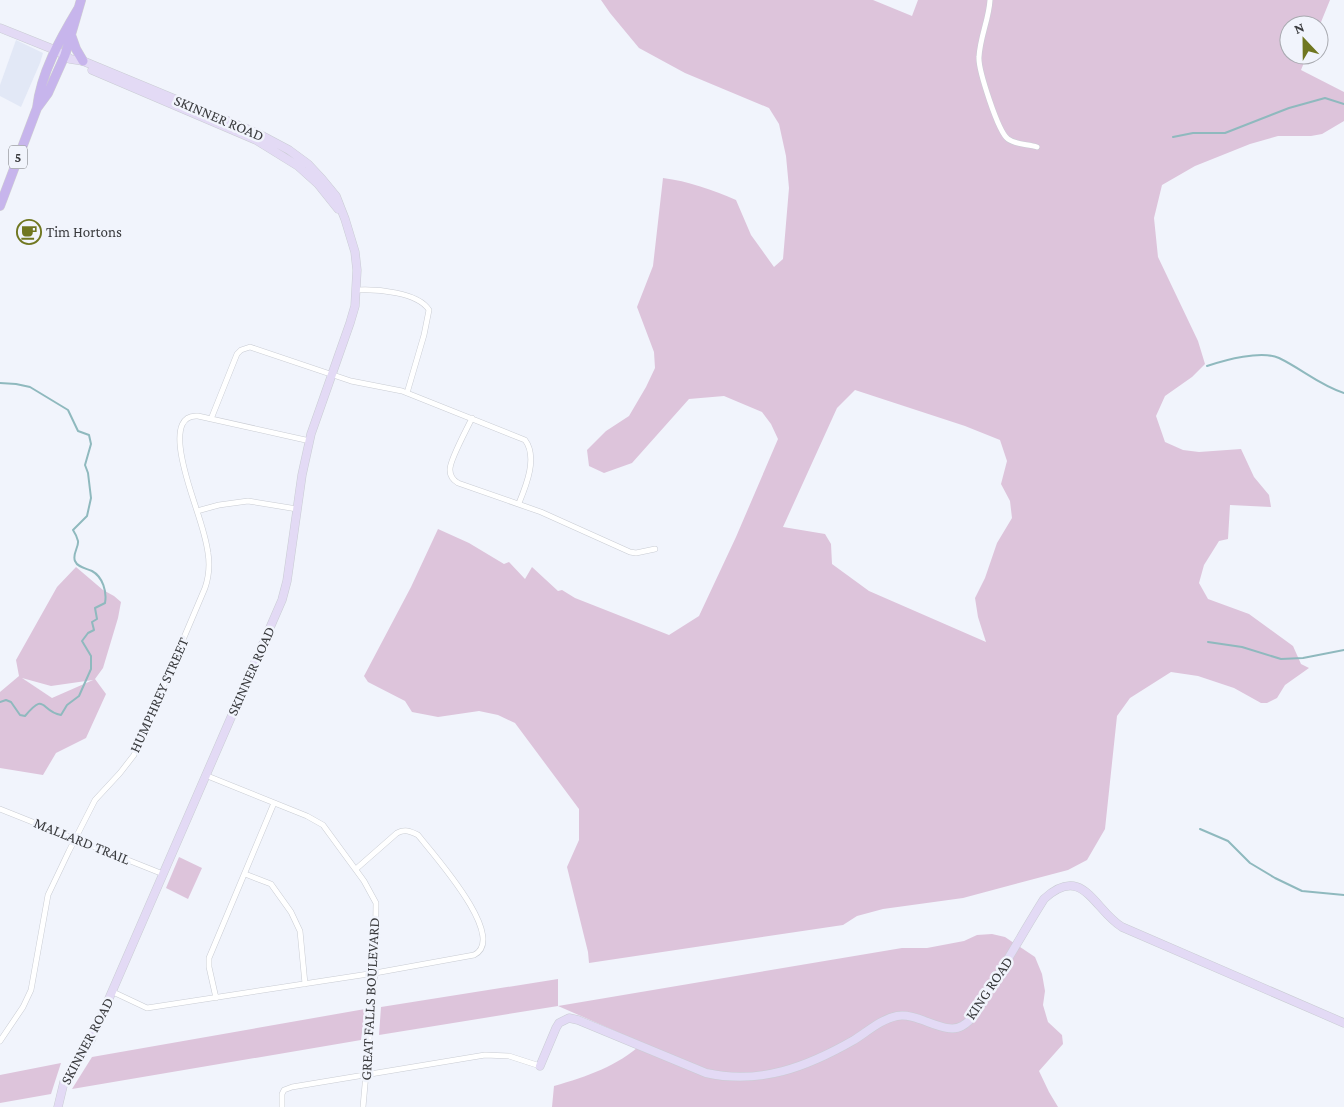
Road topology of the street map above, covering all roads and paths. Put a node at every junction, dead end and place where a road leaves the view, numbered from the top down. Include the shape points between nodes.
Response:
1 (990, 0) edge
2 (79, 4) edge
3 (0, 28) edge
4 (71, 35) junction
5 (55, 50) junction
6 (67, 57) junction
7 (83, 61) junction
8 (37, 108) junction
9 (1037, 147) dead end
10 (0, 206) edge
11 (341, 212) junction
12 (357, 290) junction
13 (332, 376) junction
14 (407, 393) junction
15 (472, 418) junction
16 (211, 419) junction
17 (310, 441) junction
18 (519, 503) junction
19 (297, 509) junction
20 (197, 511) junction
21 (655, 549) dead end
22 (205, 775) junction
23 (274, 803) junction
24 (0, 809) edge
25 (74, 839) junction
26 (356, 870) junction
27 (163, 874) junction
28 (244, 874) junction
29 (375, 973) junction
30 (305, 984) junction
31 (113, 992) junction
32 (216, 998) junction
33 (1344, 1023) edge
34 (0, 1041) edge
35 (540, 1066) joint
36 (367, 1075) junction
37 (58, 1107) edge
38 (282, 1107) edge
39 (363, 1107) edge

1 - 9 street via 978,60 997,124 1006,138 1014,143
2 - 4 main road, 5
2 - 5 main road
3 - 5 street
4 - 6 main road, 5
4 - 7 main road
5 - 6 street
5 - 8 main road via 38,91
6 - 7 street, SKINNER ROAD
6 - 8 main road, 5
6 - 11 street, SKINNER ROAD via 256,140 298,166
7 - 11 street, SKINNER ROAD via 257,133 289,150 322,179 336,196
8 - 10 main road, 5
11 - 12 street, SKINNER ROAD via 355,252
12 - 13 street, SKINNER ROAD
12 - 14 street via 380,290 413,298 429,310
13 - 14 street
13 - 16 street via 245,348 237,354
13 - 17 street, SKINNER ROAD
14 - 15 street
15 - 18 street via 528,444 528,476
15 - 18 street via 450,467 450,476 458,483
16 - 17 street
16 - 20 street, HUMPHREY STREET via 189,417 183,422 180,434 182,460
17 - 19 street, SKINNER ROAD
18 - 21 street via 630,552
19 - 20 street via 248,501
19 - 22 street, SKINNER ROAD via 282,600
20 - 25 street, HUMPHREY STREET via 208,554 205,588 134,755 95,800
22 - 23 street, GREAT FALLS BOULEVARD
22 - 27 street, SKINNER ROAD
23 - 26 street, GREAT FALLS BOULEVARD via 323,825
23 - 28 street
24 - 25 street, MALLARD TRAIL
25 - 27 street, MALLARD TRAIL
25 - 34 street, HUMPHREY STREET via 48,895 31,990
26 - 29 street, GREAT FALLS BOULEVARD via 376,903
26 - 29 street via 397,833 411,831 466,898 483,932 483,946 474,955
27 - 31 street, SKINNER ROAD
28 - 30 street via 270,884 291,912 300,931
28 - 32 street via 209,958
29 - 30 street
29 - 36 street, GREAT FALLS BOULEVARD
30 - 32 street
31 - 32 street via 147,1008
31 - 37 street, SKINNER ROAD via 91,1040 64,1082
33 - 35 street, KING ROAD via 1122,927 1090,894 1068,886 1055,890 1044,899 970,1020 961,1027 948,1028 907,1016 891,1018 794,1069 738,1078 706,1073 568,1018 556,1028
35 - 36 street via 509,1056 485,1055
36 - 38 street via 284,1090
36 - 39 street, GREAT FALLS BOULEVARD

